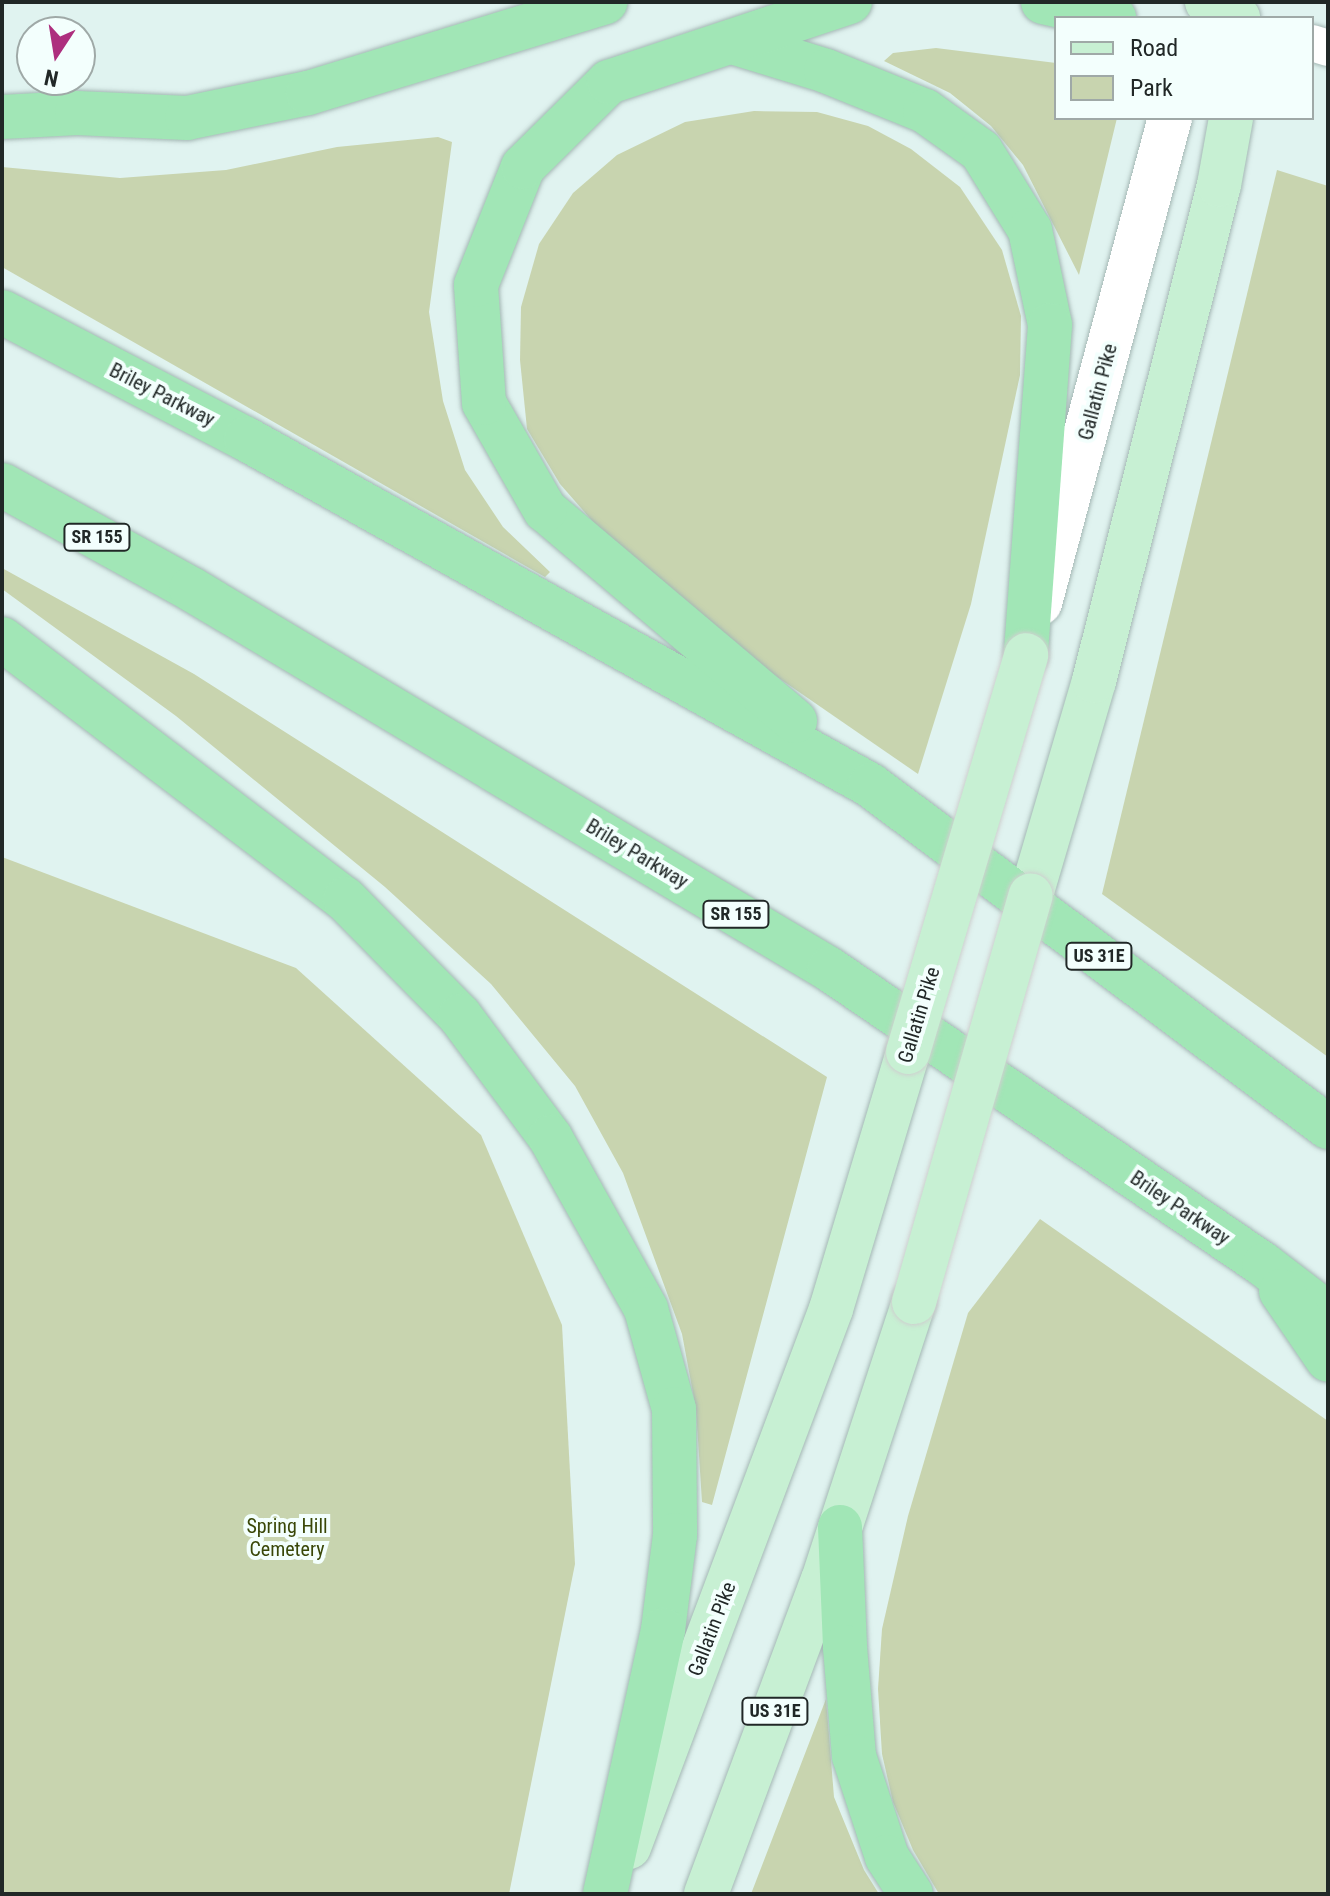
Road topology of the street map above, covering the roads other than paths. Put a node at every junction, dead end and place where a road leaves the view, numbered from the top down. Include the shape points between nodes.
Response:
1 (605, 2) edge
2 (850, 2) edge
3 (1043, 2) edge
4 (1207, 2) edge
5 (1105, 16) edge
6 (1234, 16) edge
7 (732, 42) junction
8 (2, 117) edge
9 (1169, 120) edge
10 (1231, 120) edge
11 (2, 312) edge
12 (2, 485) edge
13 (2, 639) edge
14 (1026, 655) junction
15 (870, 785) junction
16 (1328, 1127) edge
17 (1264, 1265) junction
18 (1328, 1314) edge
19 (1328, 1360) edge
20 (840, 1527) junction
21 (608, 1894) edge
22 (706, 1894) edge
23 (911, 1894) edge

1 - 8 highway via 308,93 187,118 77,113
2 - 7 highway
3 - 5 highway
4 - 6 main road
7 - 14 highway via 826,71 925,111 981,151 1030,230 1050,325
7 - 15 highway via 609,82 523,167 476,285 484,403 545,510
9 - 14 main road, Gallatin Pike
10 - 20 main road, US 31E, bridge via 1219,185 1094,681 914,1302
11 - 15 highway, Briley Parkway via 246,439
12 - 17 highway, Briley Parkway / SR 155 via 191,589 829,969
13 - 21 highway via 345,899 460,1016 550,1137 646,1309 674,1409 675,1535 663,1630
14 - 21 main road, Gallatin Pike, bridge via 831,1309
15 - 16 highway, Briley Parkway / US 31E
17 - 18 highway, Briley Parkway / SR 155
17 - 19 highway
20 - 22 main road, US 31E
20 - 23 highway via 854,1756 887,1857

